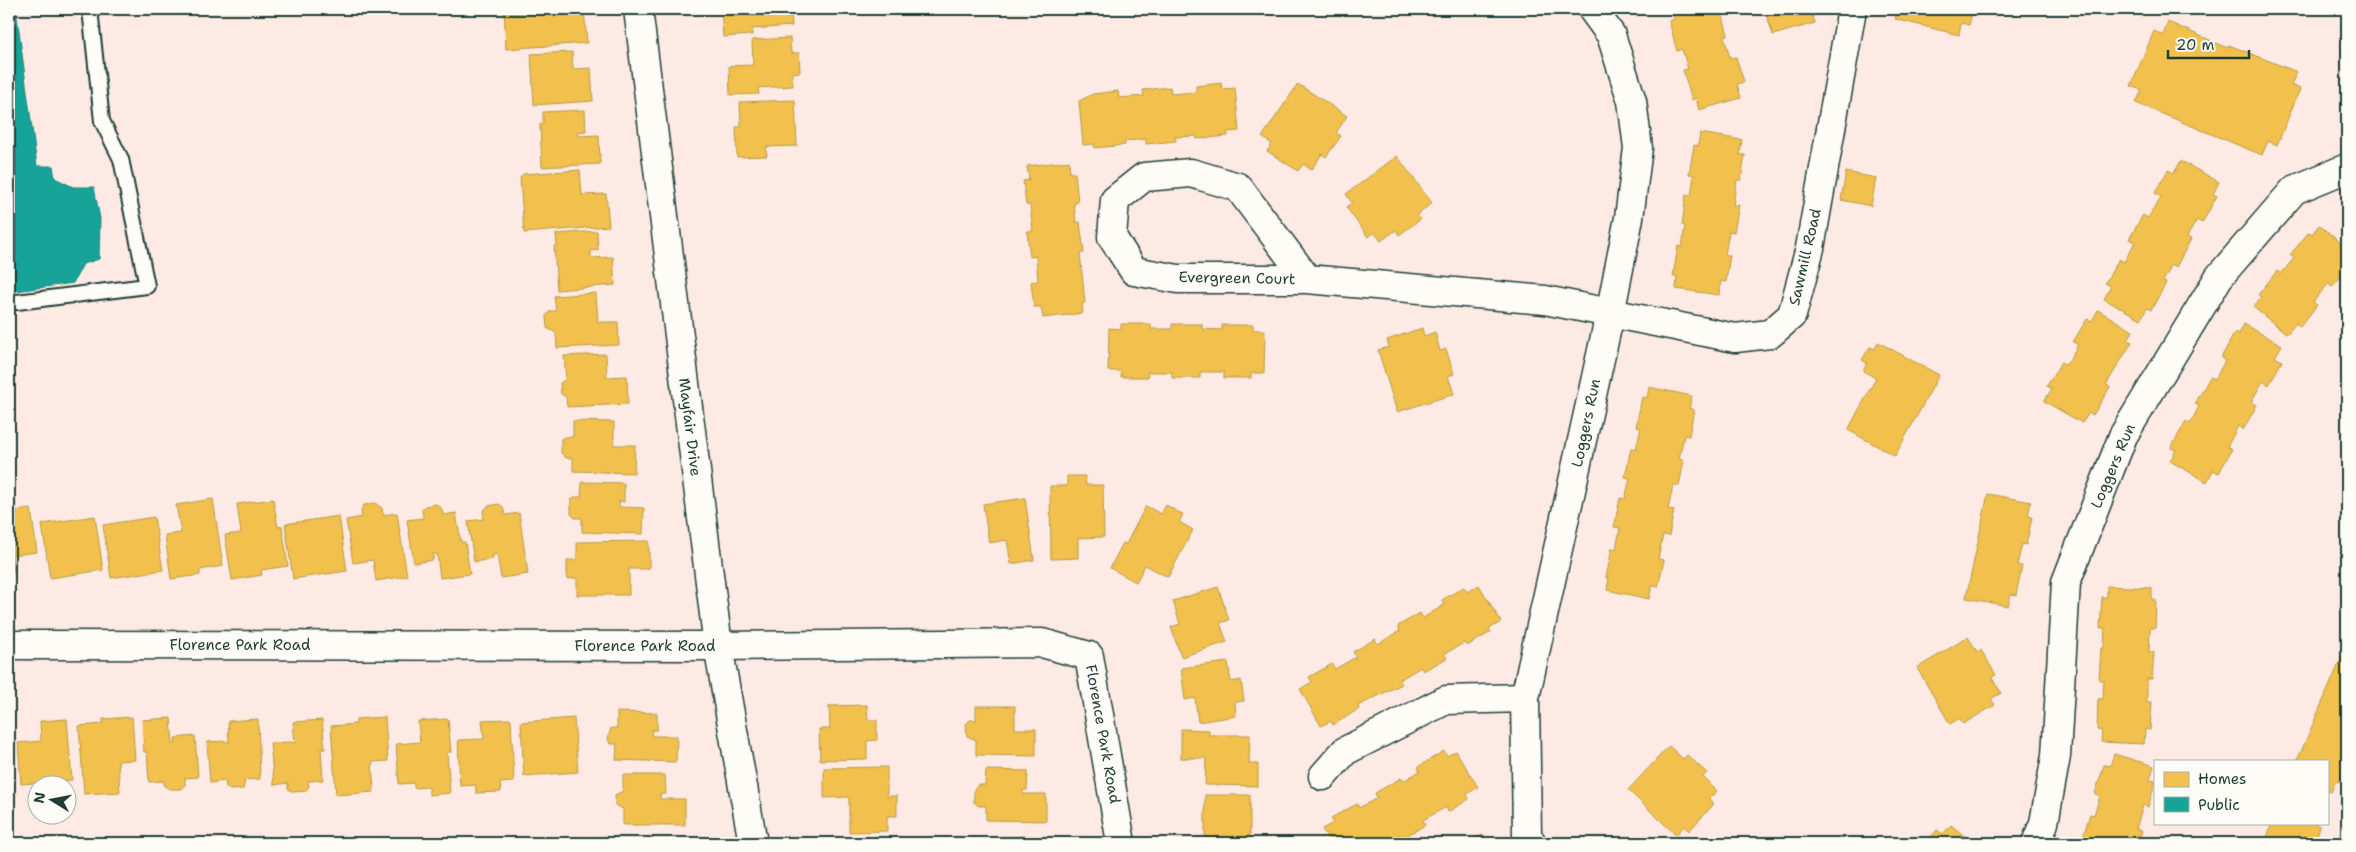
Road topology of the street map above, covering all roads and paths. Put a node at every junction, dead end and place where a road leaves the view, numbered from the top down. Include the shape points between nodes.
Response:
1 (90, 9) edge
2 (638, 9) edge
3 (1592, 9) edge
4 (1852, 9) edge
5 (2347, 168) edge
6 (1307, 279) junction
7 (9, 303) edge
8 (1610, 314) junction
9 (9, 645) edge
10 (718, 646) junction
11 (1525, 698) junction
12 (1323, 776) dead end
13 (753, 843) edge
14 (1122, 843) edge
15 (1532, 843) edge
16 (2036, 843) edge

1 - 7 lane via 102,121 121,159 147,286
2 - 10 street, Mayfair Drive
3 - 8 street, Loggers Run via 1611,35 1632,101 1638,148 1629,218
4 - 8 street, Sawmill Road via 1810,248 1792,315 1770,334 1735,338
5 - 16 street, Loggers Run via 2294,190 2219,277 2123,436 2066,582 2056,756 2044,823
6 - 6 street, Evergreen Court via 1238,187 1191,174 1144,177 1115,200 1112,237 1134,271 1178,279
6 - 8 street, Evergreen Court via 1545,300
8 - 11 street, Loggers Run
9 - 10 street, Florence Park Road
10 - 13 street, Mayfair Drive
10 - 14 street, Florence Park Road via 1042,642 1089,656
11 - 12 street via 1446,700 1345,751
11 - 15 street, Loggers Run via 1527,836

